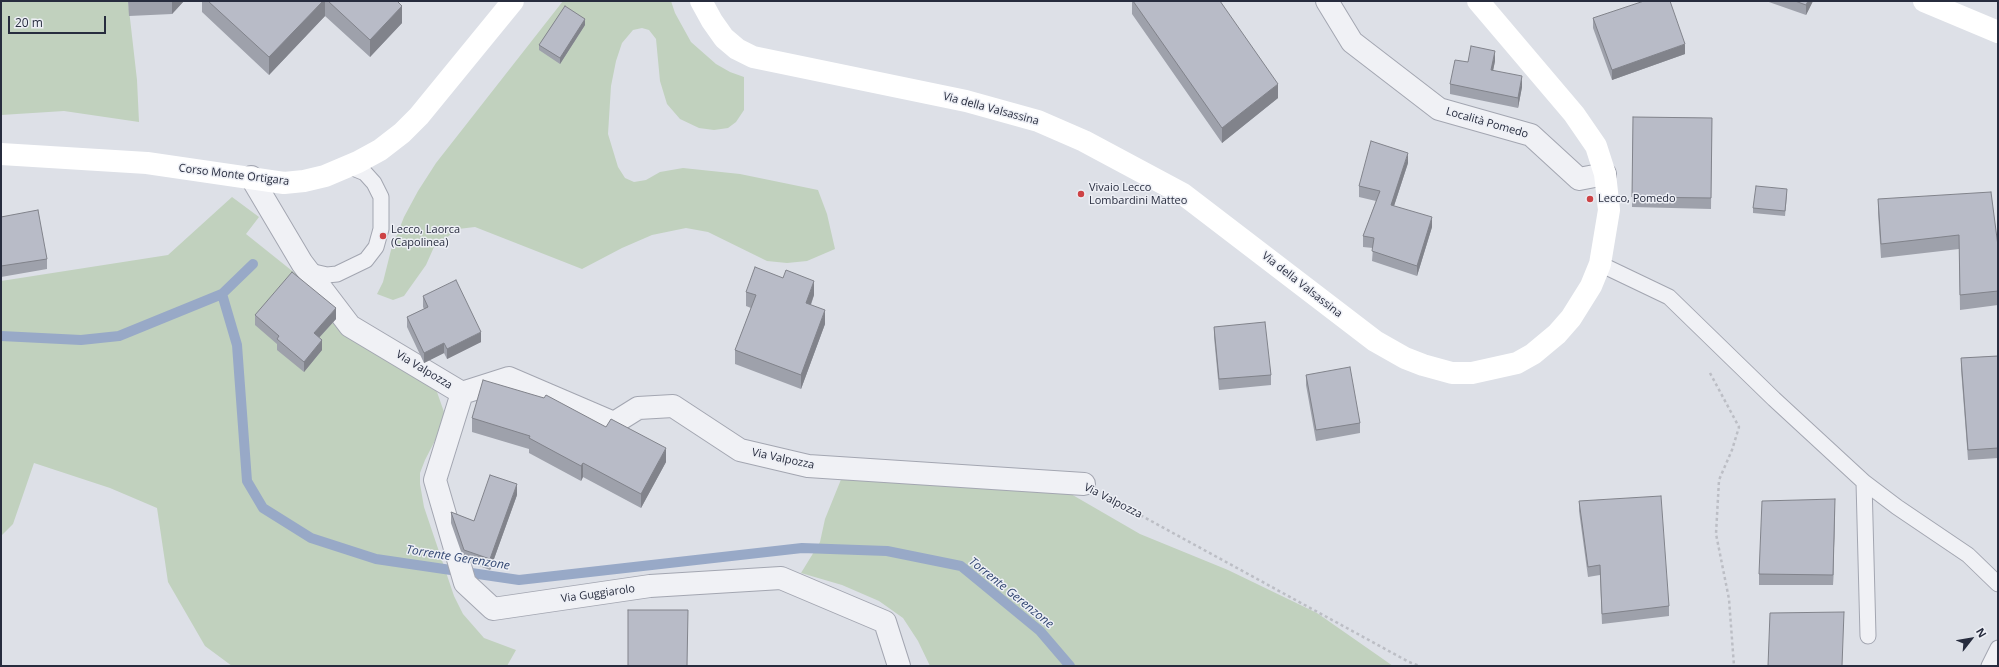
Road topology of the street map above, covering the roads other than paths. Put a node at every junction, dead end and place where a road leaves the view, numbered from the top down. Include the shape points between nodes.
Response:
1 (513, 1) edge
2 (701, 1) edge
3 (1327, 1) edge
4 (1478, 1) edge
5 (1924, 1) edge
6 (1998, 32) edge
7 (1, 154) edge
8 (348, 166) junction
9 (1605, 174) junction
10 (251, 177) junction
11 (302, 263) junction
12 (1600, 264) junction
13 (462, 393) junction
14 (1864, 482) junction
15 (1084, 484) road end
16 (1998, 584) edge
17 (1868, 636) dead end
18 (1998, 648) edge
19 (898, 666) edge
20 (1989, 666) edge

1 - 8 main road, Corso Monte Ortigara via 419,116 402,133 380,150
2 - 12 main road, Via della Valsassina via 724,38 753,57 966,101 1038,121 1084,142 1183,194 1376,341 1405,358 1436,369 1452,373 1483,371 1517,363 1533,354 1571,318 1591,286
3 - 9 street, Località Pomedo via 1352,42 1439,110 1531,135 1579,179
4 - 9 main road, Via della Valsassina via 1574,114 1596,146
5 - 6 main road
7 - 10 main road, Corso Monte Ortigara via 147,164
8 - 10 main road, Corso Monte Ortigara via 325,176 294,183
8 - 11 lane via 365,173 381,197 381,229 376,246 366,260 337,274 314,272
9 - 12 main road, Via della Valsassina via 1609,210
10 - 11 street, Via Valpozza
11 - 13 street, Via Valpozza via 350,326
12 - 14 lane via 1669,297 1774,400
13 - 15 street, Via Valpozza via 509,378 614,423 638,408 673,406 740,450 808,466
13 - 19 street, Via Guggiarolo via 435,480 465,583 493,610 650,586 782,578 885,622
14 - 16 lane via 1896,507 1968,555
14 - 17 lane
18 - 20 lane

